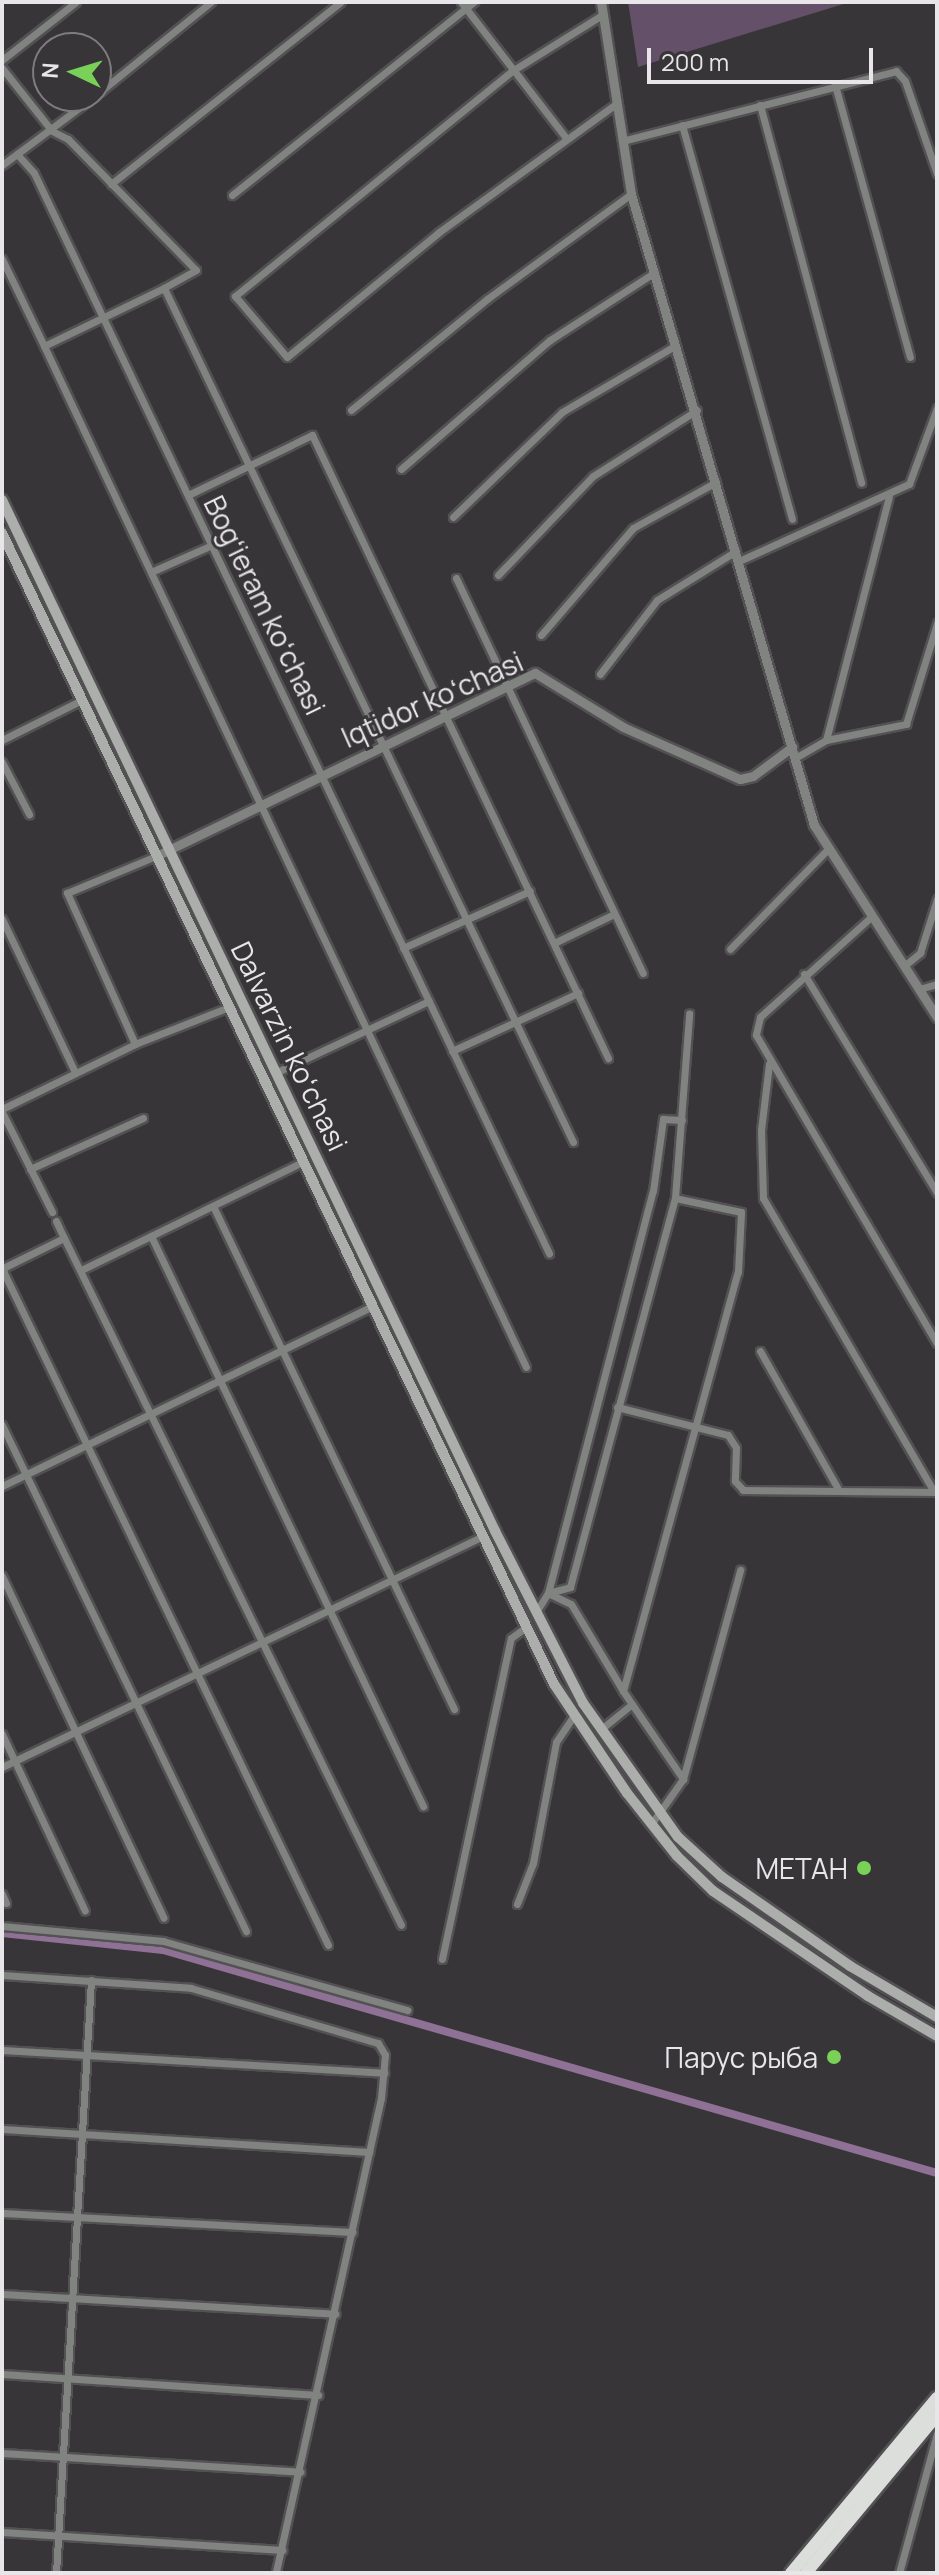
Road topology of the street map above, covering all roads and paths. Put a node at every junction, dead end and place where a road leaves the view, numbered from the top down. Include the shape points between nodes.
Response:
1 (76, 2) edge
2 (211, 2) edge
3 (341, 2) edge
4 (474, 2) edge
5 (601, 2) edge
6 (464, 5) edge
7 (602, 15) junction
8 (2, 60) edge
9 (3, 71) edge
10 (512, 71) junction
11 (112, 83) edge
12 (835, 85) junction
13 (616, 104) junction
14 (760, 105) junction
15 (76, 112) edge
16 (682, 125) junction
17 (52, 131) junction
18 (566, 138) junction
19 (622, 141) junction
20 (17, 154) junction
21 (2, 165) edge
22 (937, 174) edge
23 (111, 184) junction
24 (631, 194) junction
25 (232, 195) dead end
26 (2, 259) edge
27 (655, 272) junction
28 (164, 288) junction
29 (103, 317) junction
30 (678, 344) junction
31 (44, 346) junction
32 (910, 357) dead end
33 (937, 408) edge
34 (351, 410) dead end
35 (697, 410) junction
36 (250, 463) junction
37 (401, 469) dead end
38 (716, 482) junction
39 (861, 483) dead end
40 (188, 495) junction
41 (889, 497) junction
42 (2, 500) edge
43 (453, 517) dead end
44 (792, 519) dead end
45 (2, 533) edge
46 (212, 545) junction
47 (738, 556) junction
48 (151, 572) junction
49 (498, 575) dead end
50 (456, 578) dead end
51 (937, 623) edge
52 (541, 635) dead end
53 (600, 674) dead end
54 (507, 686) junction
55 (82, 700) junction
56 (445, 715) junction
57 (2, 740) edge
58 (826, 740) junction
59 (383, 743) junction
60 (792, 747) junction
61 (795, 758) junction
62 (127, 761) junction
63 (2, 762) edge
64 (116, 766) junction
65 (321, 773) junction
66 (259, 804) junction
67 (29, 814) dead end
68 (168, 850) junction
69 (827, 850) junction
70 (156, 856) junction
71 (530, 891) junction
72 (937, 900) edge
73 (614, 914) junction
74 (871, 917) junction
75 (2, 919) edge
76 (466, 920) junction
77 (554, 943) junction
78 (403, 948) junction
79 (730, 949) dead end
80 (904, 966) junction
81 (643, 973) dead end
82 (804, 974) junction
83 (937, 984) edge
84 (919, 989) junction
85 (578, 993) junction
86 (429, 1001) junction
87 (229, 1007) junction
88 (689, 1014) dead end
89 (937, 1017) edge
90 (516, 1022) junction
91 (367, 1031) junction
92 (135, 1044) junction
93 (452, 1051) junction
94 (608, 1058) dead end
95 (769, 1064) junction
96 (75, 1072) junction
97 (275, 1073) junction
98 (2, 1110) edge
99 (143, 1118) dead end
100 (682, 1120) junction
101 (573, 1142) dead end
102 (306, 1160) junction
103 (30, 1169) junction
104 (326, 1175) junction
105 (315, 1182) junction
106 (937, 1193) edge
107 (675, 1198) junction
108 (213, 1206) junction
109 (52, 1212) dead end
110 (56, 1221) dead end
111 (151, 1236) junction
112 (64, 1238) junction
113 (549, 1253) dead end
114 (2, 1267) edge
115 (83, 1269) junction
116 (373, 1306) junction
117 (937, 1343) edge
118 (760, 1351) dead end
119 (283, 1352) junction
120 (526, 1367) dead end
121 (220, 1381) junction
122 (617, 1407) junction
123 (154, 1415) junction
124 (2, 1425) edge
125 (696, 1427) junction
126 (88, 1446) junction
127 (25, 1475) junction
128 (2, 1486) edge
129 (838, 1489) junction
130 (936, 1492) edge
131 (483, 1536) junction
132 (740, 1570) dead end
133 (2, 1576) edge
134 (393, 1579) junction
135 (548, 1593) junction
136 (330, 1609) junction
137 (536, 1612) junction
138 (526, 1627) junction
139 (264, 1641) junction
140 (199, 1672) junction
141 (569, 1680) junction
142 (557, 1689) junction
143 (623, 1691) junction
144 (137, 1702) junction
145 (632, 1704) junction
146 (454, 1709) dead end
147 (574, 1715) junction
148 (600, 1730) junction
149 (76, 1732) junction
150 (2, 1734) edge
151 (15, 1761) junction
152 (2, 1767) edge
153 (683, 1779) junction
154 (423, 1806) dead end
155 (661, 1812) junction
156 (652, 1823) junction
157 (687, 1845) junction
158 (677, 1856) junction
159 (2, 1894) edge
160 (6, 1903) dead end
161 (517, 1904) dead end
162 (85, 1911) dead end
163 (164, 1918) dead end
164 (401, 1925) dead end
165 (2, 1926) edge
166 (246, 1931) dead end
167 (328, 1945) dead end
168 (442, 1959) dead end
169 (2, 1975) edge
170 (91, 1980) junction
171 (407, 2010) dead end
172 (937, 2017) edge
173 (937, 2036) edge
174 (2, 2050) edge
175 (86, 2055) junction
176 (384, 2073) junction
177 (2, 2129) edge
178 (82, 2134) junction
179 (369, 2152) junction
180 (2, 2213) edge
181 (77, 2217) junction
182 (352, 2232) junction
183 (2, 2294) edge
184 (72, 2298) junction
185 (335, 2314) junction
186 (2, 2374) edge
187 (67, 2378) junction
188 (318, 2395) junction
189 (936, 2406) edge
190 (937, 2433) edge
191 (2, 2453) edge
192 (62, 2456) junction
193 (300, 2472) junction
194 (2, 2532) edge
195 (57, 2536) junction
196 (282, 2550) junction
197 (56, 2573) edge
198 (276, 2573) edge
199 (791, 2573) edge
200 (806, 2573) edge
201 (899, 2573) edge

1 - 8 street
2 - 11 street
3 - 23 street
4 - 6 street
5 - 7 street
6 - 10 street
6 - 25 street
7 - 10 street
7 - 13 street
9 - 17 street
10 - 18 street
10 - 18 street via 235,296 287,357 439,232
12 - 14 street
12 - 22 street via 896,71 905,81
12 - 32 street
13 - 18 street
13 - 19 street
14 - 16 street
14 - 39 street
15 - 17 street
16 - 19 street
16 - 44 street
17 - 20 street
17 - 23 street
19 - 24 street
20 - 21 street
20 - 29 street, Bogʻieram koʻchasi via 34,173
23 - 28 street via 196,270
24 - 27 street
24 - 34 street via 487,299
26 - 31 street
27 - 30 street
27 - 37 street via 550,340
28 - 29 street
28 - 36 street
29 - 31 street
29 - 40 street, Bogʻieram koʻchasi
30 - 35 street
30 - 43 street via 562,412
31 - 48 street
33 - 41 street via 909,484
35 - 38 street
35 - 49 street via 593,476
36 - 40 street
36 - 56 street via 312,435
36 - 59 street
38 - 47 street
38 - 52 street via 633,528
40 - 46 street, Bogʻieram koʻchasi
41 - 47 street
41 - 58 street
42 - 62 main road, Dalvarzin koʻchasi
45 - 55 main road, Dalvarzin koʻchasi
46 - 48 street
46 - 65 street, Bogʻieram koʻchasi
47 - 53 street via 657,600
47 - 60 street
48 - 66 street
50 - 54 street
51 - 58 street via 906,724
54 - 56 street, Iqtidor koʻchasi
54 - 60 street, Iqtidor koʻchasi via 540,673 623,727 740,779 753,776
54 - 73 street
55 - 57 street
55 - 64 main road, Dalvarzin koʻchasi
56 - 59 street, Iqtidor koʻchasi
56 - 71 street
58 - 61 street
59 - 65 street, Iqtidor koʻchasi
59 - 76 street
60 - 61 street
61 - 69 street via 814,825
62 - 64 main road
62 - 68 main road, Dalvarzin koʻchasi
63 - 67 street
64 - 70 main road, Dalvarzin koʻchasi
65 - 66 street, Iqtidor koʻchasi
65 - 78 street, Bogʻieram koʻchasi
66 - 68 street, Iqtidor koʻchasi
66 - 91 street
68 - 70 street, Iqtidor koʻchasi
68 - 97 main road, Dalvarzin koʻchasi
69 - 74 street
69 - 79 street
70 - 87 main road, Dalvarzin koʻchasi
70 - 92 street via 67,893
71 - 76 street
71 - 77 street
72 - 80 street via 920,953
73 - 77 street
73 - 81 street
74 - 80 street
74 - 82 street
75 - 96 street
76 - 78 street
76 - 90 street
77 - 85 street
78 - 86 street, Bogʻieram koʻchasi
80 - 84 street
82 - 95 street via 756,1027
82 - 106 street
83 - 84 street
84 - 89 street
85 - 90 street
85 - 94 street
86 - 91 street
86 - 93 street, Bogʻieram koʻchasi
87 - 92 street
87 - 102 main road, Dalvarzin koʻchasi
88 - 100 street
90 - 93 street
90 - 101 street
91 - 97 street
91 - 120 street
92 - 96 street
93 - 113 street, Bogʻieram koʻchasi
95 - 117 street
95 - 130 street via 761,1130 763,1198
96 - 98 street
97 - 104 main road, Dalvarzin koʻchasi
98 - 103 street
99 - 103 street
100 - 107 street
100 - 135 street via 663,1119 653,1191
102 - 105 main road, Dalvarzin koʻchasi
102 - 108 street
103 - 109 street
104 - 105 main road
104 - 137 main road, Dalvarzin koʻchasi
105 - 116 main road, Dalvarzin koʻchasi
107 - 122 street
107 - 125 street via 743,1217 738,1272
108 - 111 street
108 - 119 street
110 - 112 street
111 - 115 street
111 - 121 street
112 - 114 street
112 - 115 street
114 - 126 street
115 - 123 street
116 - 119 street
116 - 131 main road, Dalvarzin koʻchasi
118 - 129 street
119 - 121 street
119 - 134 street
121 - 123 street
121 - 136 street
122 - 125 street
122 - 135 street via 570,1587
123 - 126 street
123 - 139 street
124 - 127 street
125 - 129 street via 733,1441 735,1481 743,1490
125 - 143 street
126 - 127 street
126 - 140 street
127 - 128 street
127 - 144 street
129 - 130 street
131 - 134 street
131 - 138 main road, Dalvarzin koʻchasi
132 - 153 street
133 - 149 street
134 - 136 street
134 - 146 street
135 - 137 street
135 - 143 street via 571,1604
136 - 139 street
136 - 154 street
137 - 141 main road, Dalvarzin koʻchasi
138 - 142 main road, Dalvarzin koʻchasi
138 - 168 street via 511,1638
139 - 140 street
139 - 164 street
140 - 144 street
140 - 167 street
141 - 142 main road
141 - 148 main road, Dalvarzin koʻchasi
142 - 147 main road, Dalvarzin koʻchasi
143 - 145 street
144 - 149 street
144 - 166 street
145 - 148 street
145 - 153 street
147 - 156 main road, Dalvarzin koʻchasi
147 - 161 street via 556,1742 533,1863
148 - 155 main road, Dalvarzin koʻchasi
149 - 151 street
149 - 163 street
150 - 151 street
151 - 152 street
151 - 162 street
153 - 155 street
155 - 156 street
155 - 157 main road, Dalvarzin koʻchasi
156 - 158 main road, Dalvarzin koʻchasi
157 - 158 main road
157 - 172 main road, Dalvarzin koʻchasi via 767,1910
158 - 173 main road, Dalvarzin koʻchasi via 768,1929
159 - 160 street
165 - 171 street via 163,1941
169 - 170 street
170 - 175 street
170 - 176 street via 191,1988 378,2043 385,2055
174 - 175 street
175 - 176 street
175 - 178 street
176 - 179 street
177 - 178 street
178 - 179 street
178 - 181 street
179 - 182 street
180 - 181 street
181 - 182 street
181 - 184 street
182 - 185 street
183 - 184 street
184 - 185 street
184 - 187 street
185 - 188 street
186 - 187 street
187 - 188 street
187 - 192 street
188 - 193 street
189 - 199 highway
189 - 200 highway
190 - 201 street
191 - 192 street
192 - 193 street
192 - 195 street
193 - 196 street
194 - 195 street
195 - 196 street
195 - 197 street
196 - 198 street

